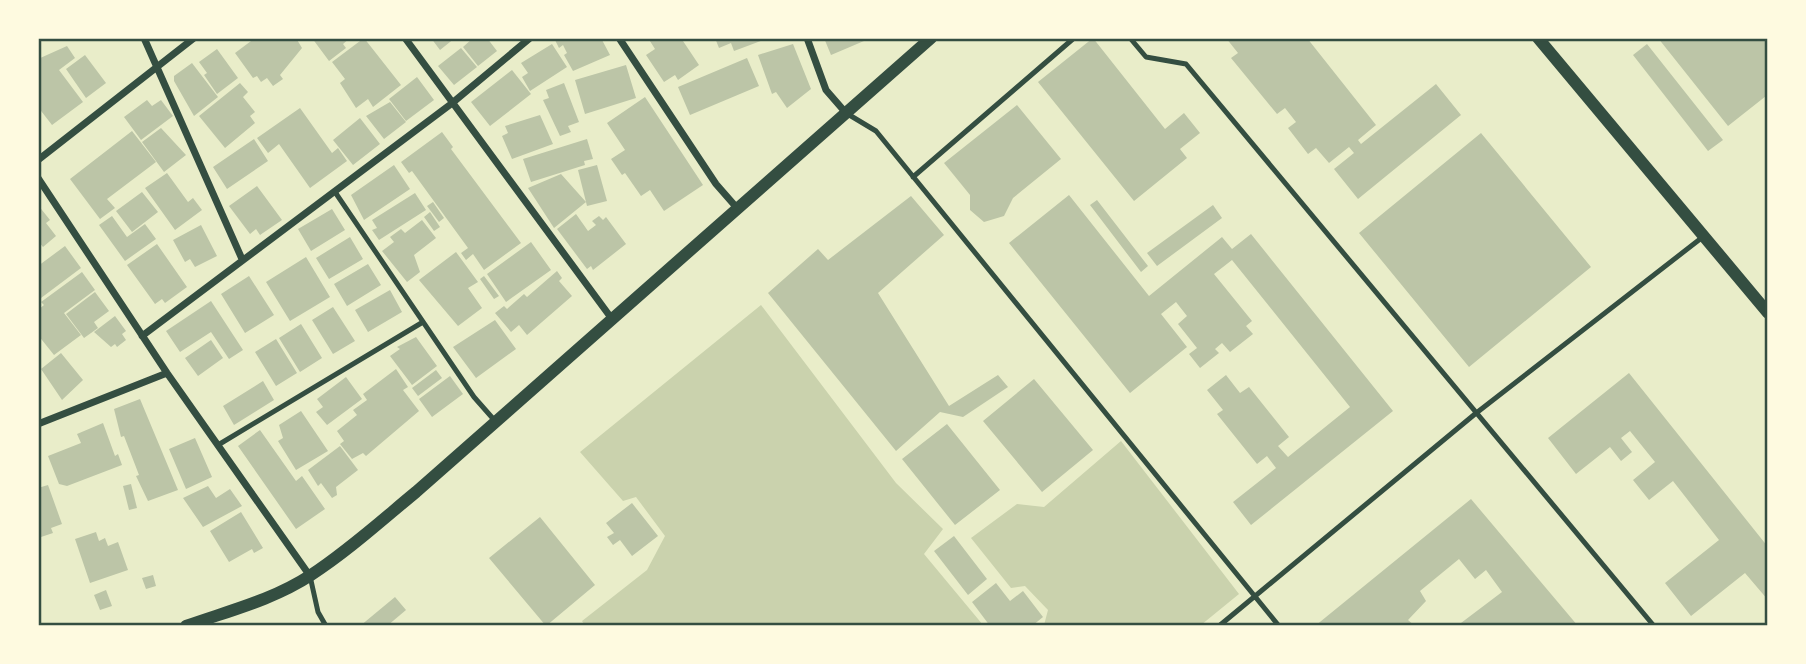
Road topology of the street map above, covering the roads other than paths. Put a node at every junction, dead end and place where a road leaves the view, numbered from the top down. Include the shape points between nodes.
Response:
1 (144, 38) edge
2 (194, 38) edge
3 (405, 38) edge
4 (530, 38) edge
5 (619, 38) edge
6 (807, 38) edge
7 (931, 38) edge
8 (1074, 38) edge
9 (1130, 38) edge
10 (1538, 38) edge
11 (158, 67) junction
12 (451, 104) junction
13 (846, 113) junction
14 (38, 160) edge
15 (913, 177) junction
16 (38, 178) edge
17 (335, 192) junction
18 (737, 208) junction
19 (1704, 236) junction
20 (242, 259) junction
21 (1768, 313) edge
22 (612, 319) junction
23 (423, 323) junction
24 (142, 336) junction
25 (167, 373) junction
26 (1475, 414) junction
27 (496, 422) junction
28 (38, 424) edge
29 (218, 445) junction
30 (310, 576) junction
31 (1254, 597) junction
32 (186, 625) edge
33 (326, 625) edge
34 (1219, 625) edge
35 (1279, 625) edge
36 (1654, 625) edge

1 - 11 street
2 - 11 street
3 - 12 street
4 - 12 street
5 - 18 street
6 - 13 street via 826,90
7 - 13 street
8 - 15 lane
9 - 26 lane via 1146,57 1186,64
10 - 19 street
11 - 14 street
11 - 20 street
12 - 17 street
12 - 22 street
13 - 15 lane via 876,131
13 - 18 street
15 - 31 lane
16 - 24 street
17 - 20 street
17 - 23 lane
18 - 22 street
19 - 21 street
19 - 26 lane
20 - 24 street
22 - 27 street
23 - 27 lane
23 - 29 lane
24 - 25 street
25 - 28 street
25 - 29 street
26 - 31 lane
26 - 36 lane
27 - 30 street
29 - 30 street
30 - 32 street via 250,604
30 - 33 lane
31 - 34 lane
31 - 35 lane

